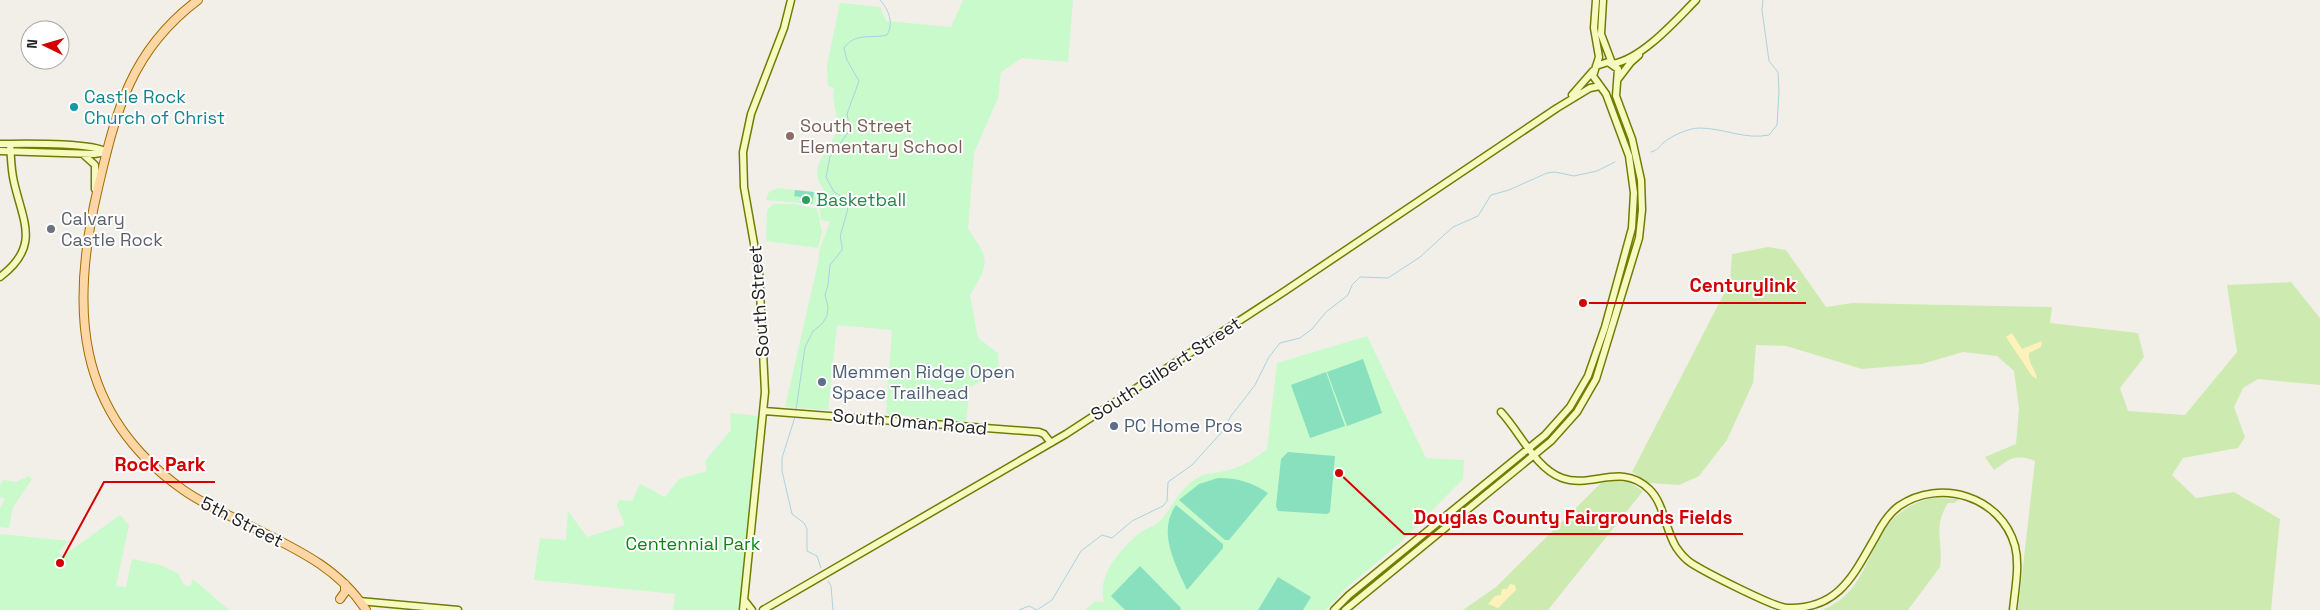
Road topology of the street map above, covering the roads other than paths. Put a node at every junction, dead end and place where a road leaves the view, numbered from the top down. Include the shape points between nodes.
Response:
1 (198, 0) edge
2 (791, 0) edge
3 (1599, 0) edge
4 (1696, 0) edge
5 (1652, 42) junction
6 (1612, 63) junction
7 (1595, 68) junction
8 (1617, 81) junction
9 (1600, 86) junction
10 (1558, 108) junction
11 (0, 144) edge
12 (10, 147) junction
13 (0, 151) edge
14 (107, 152) junction
15 (78, 153) junction
16 (94, 207) junction
17 (0, 277) edge
18 (764, 410) junction
19 (1501, 412) dead end
20 (1051, 443) junction
21 (1530, 448) junction
22 (1535, 454) junction
23 (345, 584) junction
24 (340, 599) dead end
25 (744, 600) junction
26 (359, 601) junction
27 (364, 610) edge
28 (458, 610) edge
29 (743, 610) edge
30 (752, 610) edge
31 (763, 610) edge
32 (1334, 610) edge
33 (1345, 610) edge
34 (2013, 610) edge

1 - 14 main road, 5th Street via 164,30 141,60 122,98
2 - 18 street, South Street via 784,28 749,121 743,152 744,187 759,272
3 - 6 street via 1602,8 1601,34
3 - 7 street via 1594,28 1599,57
4 - 5 street
5 - 6 street via 1625,60
5 - 8 street
6 - 7 street via 1604,62
6 - 8 street via 1618,71
7 - 9 street via 1594,79
7 - 10 street, South Gilbert Street
8 - 9 street via 1609,87
8 - 22 street via 1616,96 1640,168 1639,238 1596,379 1568,423
9 - 10 street, South Gilbert Street via 1590,88
9 - 21 street via 1614,115 1632,169 1634,203 1631,236 1598,350 1584,385 1559,422
10 - 20 street, South Gilbert Street
11 - 12 street
12 - 13 street
12 - 14 street via 93,148
12 - 15 street
12 - 17 street via 13,180 24,214 26,235 16,262
14 - 15 street
14 - 16 main road, 5th Street
15 - 16 street via 90,158 95,165
16 - 23 main road, 5th Street via 83,266 84,326 96,379 119,426 148,462 181,488 311,558
18 - 20 street, South Oman Road via 1039,432
18 - 25 street, South Street
19 - 21 street
20 - 31 street, South Gilbert Street
21 - 22 street
21 - 32 street
22 - 33 street
22 - 34 street via 1552,472 1574,481 1613,475 1637,481 1656,498 1672,539 1684,557 1786,608 1816,607 1835,596 1852,577 1886,518 1906,502 1926,493 1968,496 1985,503 2004,524 2015,545 2017,563
23 - 24 main road via 345,592
23 - 26 main road, 5th Street
25 - 29 street, South Street
25 - 30 street
26 - 27 main road, 5th Street
26 - 28 street

